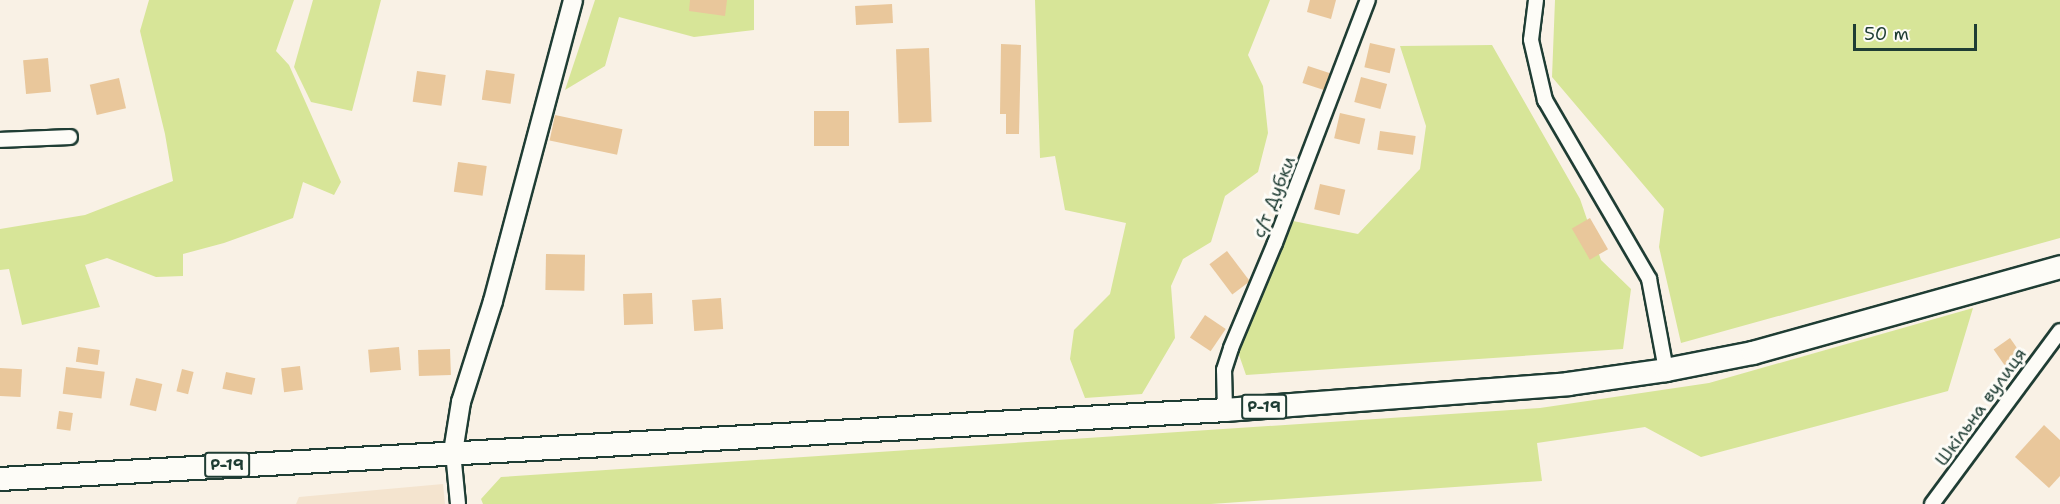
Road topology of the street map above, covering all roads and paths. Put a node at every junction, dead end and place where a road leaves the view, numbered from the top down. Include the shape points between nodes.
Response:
1 (573, 0) edge
2 (1368, 0) edge
3 (1536, 0) edge
4 (70, 137) dead end
5 (0, 140) edge
6 (2060, 267) edge
7 (2060, 331) edge
8 (1666, 370) junction
9 (1225, 410) junction
10 (453, 452) junction
11 (0, 479) edge
12 (458, 504) edge
13 (1932, 504) edge

1 - 10 street via 493,301 461,402
2 - 9 street, с/т Дубки via 1280,232 1231,348 1224,370
3 - 8 street via 1531,40 1545,100 1649,279
4 - 5 street
6 - 8 main road, Р-19 via 1753,353
7 - 13 street, Шкільна вулиця
8 - 9 main road, Р-19 via 1568,384
9 - 10 main road, Р-19
10 - 11 main road, Р-19
10 - 12 street

